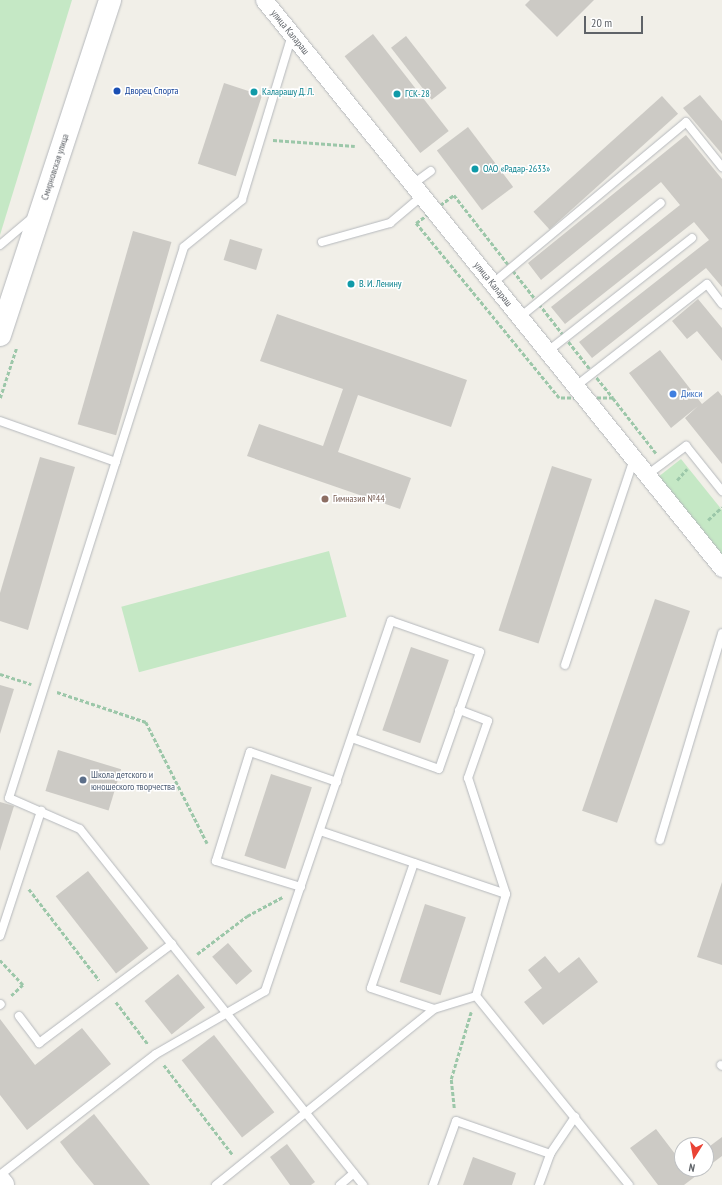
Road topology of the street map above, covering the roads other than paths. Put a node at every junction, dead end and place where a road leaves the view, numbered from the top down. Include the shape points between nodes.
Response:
1 (110, 0) edge
2 (264, 0) edge
3 (292, 34) junction
4 (722, 167) edge
5 (431, 171) dead end
6 (418, 190) junction
7 (661, 203) dead end
8 (41, 210) junction
9 (692, 238) dead end
10 (322, 242) dead end
11 (0, 245) edge
12 (493, 283) junction
13 (722, 304) edge
14 (520, 317) junction
15 (0, 335) edge
16 (548, 351) junction
17 (576, 386) junction
18 (0, 421) edge
19 (634, 459) junction
20 (116, 462) junction
21 (647, 475) junction
22 (722, 491) edge
23 (722, 568) edge
24 (722, 633) edge
25 (565, 665) dead end
26 (459, 710) junction
27 (352, 738) junction
28 (337, 782) junction
29 (41, 811) junction
30 (320, 831) junction
31 (660, 840) dead end
32 (414, 863) junction
33 (300, 887) junction
34 (506, 894) junction
35 (0, 936) edge
36 (172, 944) junction
37 (476, 996) junction
38 (434, 1009) junction
39 (228, 1013) junction
40 (19, 1016) dead end
41 (306, 1113) junction
42 (575, 1117) junction
43 (550, 1154) junction
44 (354, 1174) junction
45 (0, 1175) edge
46 (0, 1181) edge
47 (218, 1184) edge
48 (3, 1185) edge
49 (340, 1185) edge
50 (363, 1185) edge
51 (433, 1185) edge
52 (539, 1185) edge
53 (629, 1185) edge

1 - 8 main road, Смирновская улица
2 - 3 street, улица Калараш
3 - 6 street, улица Калараш
3 - 20 lane via 242,200 184,247
4 - 12 lane via 686,122
5 - 6 lane
6 - 10 lane via 390,223
6 - 12 street, улица Калараш
7 - 14 lane
8 - 11 lane
8 - 15 main road, Смирновская улица
9 - 16 lane
12 - 14 street, улица Калараш
13 - 17 lane via 707,284
14 - 16 street, улица Калараш
16 - 17 street, улица Калараш
17 - 19 street, улица Калараш
18 - 20 lane
19 - 21 street, улица Калараш
19 - 25 lane
20 - 29 lane via 9,798
21 - 22 lane via 686,446
21 - 23 street, улица Калараш
24 - 31 lane
26 - 27 lane via 439,769
26 - 27 lane via 480,652 391,621
26 - 34 lane via 488,721 468,778
27 - 28 lane
28 - 30 lane
28 - 33 lane via 250,752 216,861
29 - 35 lane
29 - 36 lane via 80,829
30 - 32 lane
30 - 33 lane
32 - 34 lane
32 - 38 lane via 371,988
33 - 39 lane via 265,991
34 - 37 lane
36 - 39 lane
36 - 40 lane via 40,1043
37 - 38 lane
37 - 42 lane
38 - 41 lane
39 - 41 lane
39 - 45 lane via 156,1054
41 - 44 lane
41 - 47 lane
42 - 43 lane
42 - 53 lane
43 - 51 lane via 456,1121
43 - 52 lane
44 - 49 lane
44 - 50 lane
46 - 48 main road

